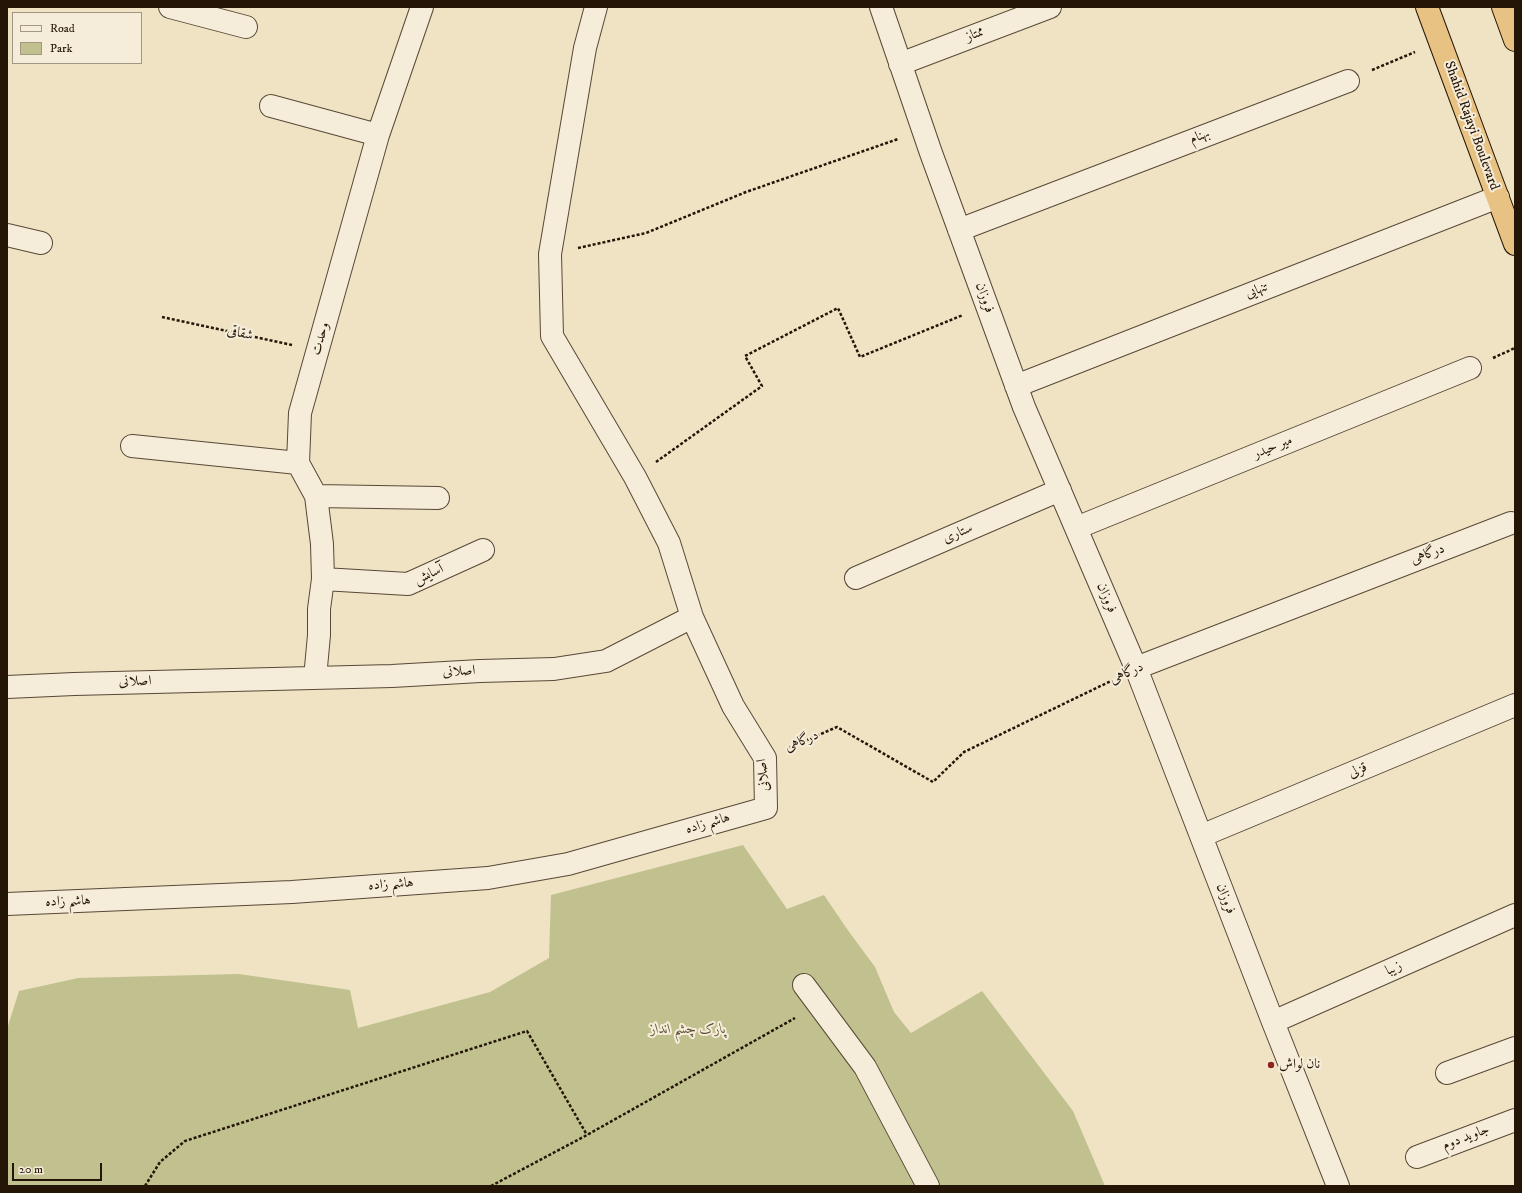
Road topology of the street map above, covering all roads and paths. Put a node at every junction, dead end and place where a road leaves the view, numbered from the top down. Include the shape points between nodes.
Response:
1 (170, 7) edge
2 (422, 7) edge
3 (596, 7) edge
4 (881, 7) edge
5 (1050, 7) edge
6 (1427, 7) edge
7 (1503, 7) edge
8 (246, 27) dead end
9 (1515, 40) edge
10 (1440, 42) junction
11 (900, 64) junction
12 (1348, 81) joint
13 (271, 106) dead end
14 (923, 130) junction
15 (378, 135) junction
16 (1498, 197) junction
17 (959, 230) junction
18 (7, 235) edge
19 (41, 243) dead end
20 (1515, 244) edge
21 (550, 254) junction
22 (987, 306) junction
23 (162, 317) dead end
24 (318, 350) junction
25 (1470, 368) dead end
26 (1016, 386) junction
27 (132, 446) dead end
28 (298, 463) junction
29 (635, 477) junction
30 (1060, 490) junction
31 (316, 496) junction
32 (438, 498) dead end
33 (1511, 523) dead end
34 (1076, 528) junction
35 (484, 550) dead end
36 (856, 578) dead end
37 (323, 579) junction
38 (692, 617) junction
39 (1136, 668) junction
40 (315, 678) junction
41 (7, 687) edge
42 (1515, 705) edge
43 (765, 758) junction
44 (766, 808) joint
45 (1201, 836) junction
46 (7, 904) edge
47 (1515, 915) edge
48 (804, 985) dead end
49 (818, 1004) junction
50 (1273, 1022) junction
51 (1515, 1048) edge
52 (1447, 1073) dead end
53 (1515, 1120) edge
54 (587, 1135) junction
55 (1417, 1157) dead end
56 (145, 1186) edge
57 (491, 1186) edge
58 (928, 1186) edge
59 (1338, 1186) edge

1 - 8 street
2 - 15 street, وحدت
3 - 21 street via 585,48
4 - 11 street, فروزان
5 - 11 street, ممتاز
6 - 10 highway, Shahid Rajayi Boulevard
7 - 9 highway
10 - 12 path
10 - 16 highway, Shahid Rajayi Boulevard
11 - 14 street, فروزان
12 - 17 street, بهنام
13 - 15 street
14 - 17 street, فروزان
14 - 21 path via 746,192 646,233
15 - 24 street, وحدت
16 - 20 highway, Shahid Rajayi Boulevard
16 - 26 street, تنهایی
17 - 22 street, فروزان
18 - 19 street
21 - 29 street via 552,336
22 - 26 street, فروزان
22 - 29 path via 860,357 838,308 745,356 762,386
23 - 24 path, شقاقی
24 - 28 street, وحدت via 300,413
25 - 34 street, میر حیدر
26 - 30 street, فروزان
27 - 28 street
28 - 31 street
29 - 38 street via 669,543
30 - 34 street, فروزان
30 - 36 street, ستاری
31 - 32 street
31 - 37 street
33 - 39 street, درگاهی
34 - 39 street, فروزان
35 - 37 street, آسایش via 408,584
37 - 40 street
38 - 40 street, اصلانی via 606,661 554,669
38 - 43 street, اصلانی via 733,706
39 - 43 path, درگاهی via 964,752 934,782 838,727
39 - 45 street, فروزان
40 - 41 street, اصلانی
42 - 45 street, قزلی
43 - 44 street, اصلانی
44 - 46 street, هاشم زاده via 568,864 488,878 292,892
45 - 50 street, فروزان
47 - 50 street, زیبا
48 - 49 street
49 - 54 path
49 - 58 street via 865,1067
50 - 59 street, فروزان
51 - 52 street
53 - 55 street, جاوید دوم
54 - 56 path via 527,1032 185,1140 160,1162
54 - 57 path

